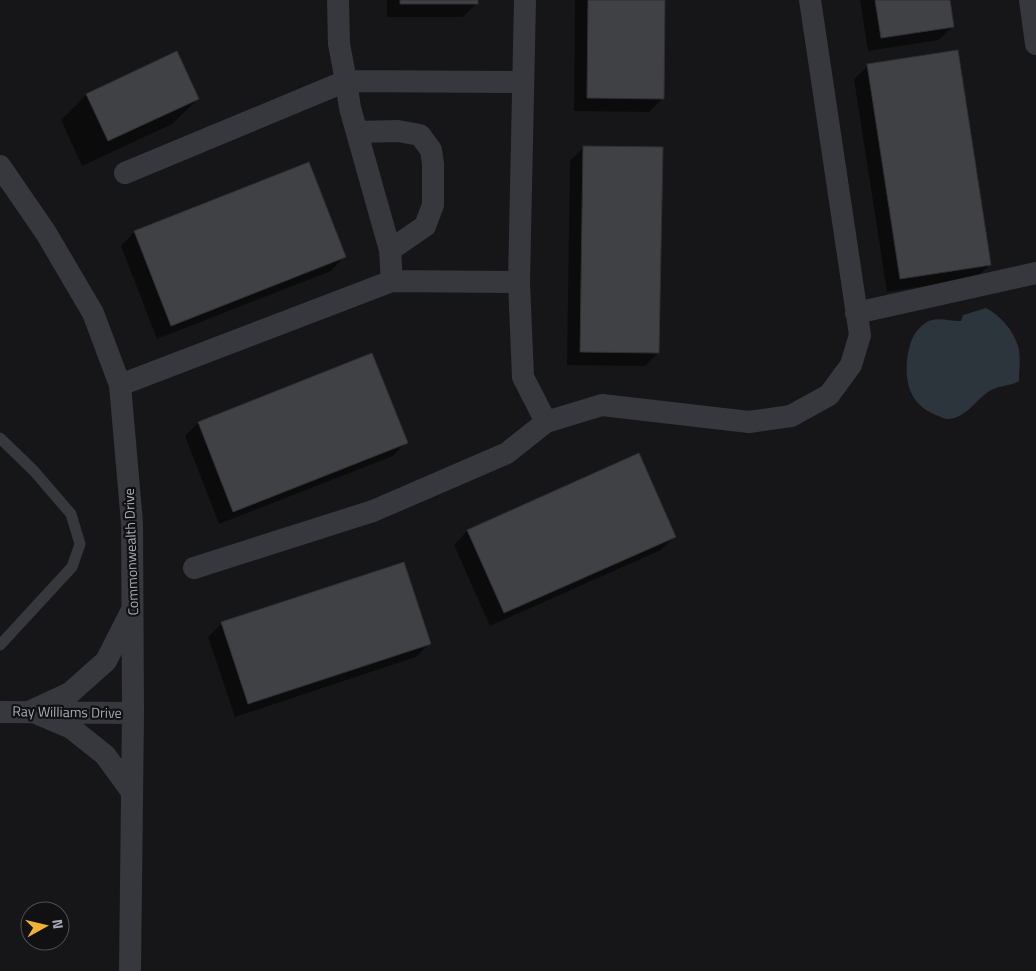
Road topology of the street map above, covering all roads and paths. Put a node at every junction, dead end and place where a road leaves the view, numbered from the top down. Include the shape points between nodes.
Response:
1 (338, 0) edge
2 (525, 0) edge
3 (810, 0) edge
4 (1030, 0) edge
5 (1036, 44) edge
6 (346, 81) junction
7 (523, 82) junction
8 (357, 132) junction
9 (0, 166) edge
10 (126, 173) dead end
11 (390, 250) junction
12 (1036, 274) edge
13 (392, 281) junction
14 (519, 282) junction
15 (856, 313) junction
16 (120, 385) junction
17 (546, 422) junction
18 (0, 438) edge
19 (194, 568) dead end
20 (133, 610) junction
21 (0, 645) edge
22 (30, 711) junction
23 (0, 712) edge
24 (133, 713) junction
25 (132, 792) junction
26 (130, 971) edge

1 - 6 street via 339,44
2 - 7 street
3 - 15 street
4 - 5 street
6 - 7 street
6 - 8 street
6 - 10 street
7 - 14 street
8 - 11 street
8 - 11 street via 398,131 420,135 431,150 433,205 426,226
9 - 16 street, Commonwealth Drive via 46,233 93,313
11 - 13 street
12 - 15 street
13 - 14 street
13 - 16 street
14 - 17 street via 523,377
15 - 17 street via 860,335 851,365 829,395 791,416 749,422 602,405
16 - 20 street, Commonwealth Drive via 132,523
17 - 19 street via 507,452 373,511
18 - 21 lane via 71,514 80,544 72,567
20 - 22 street via 106,660 70,693
20 - 24 street, Commonwealth Drive
22 - 23 street, Ray Williams Drive
22 - 24 street, Ray Williams Drive
22 - 25 street via 71,728 105,755
24 - 25 street, Commonwealth Drive
25 - 26 street, Commonwealth Drive

